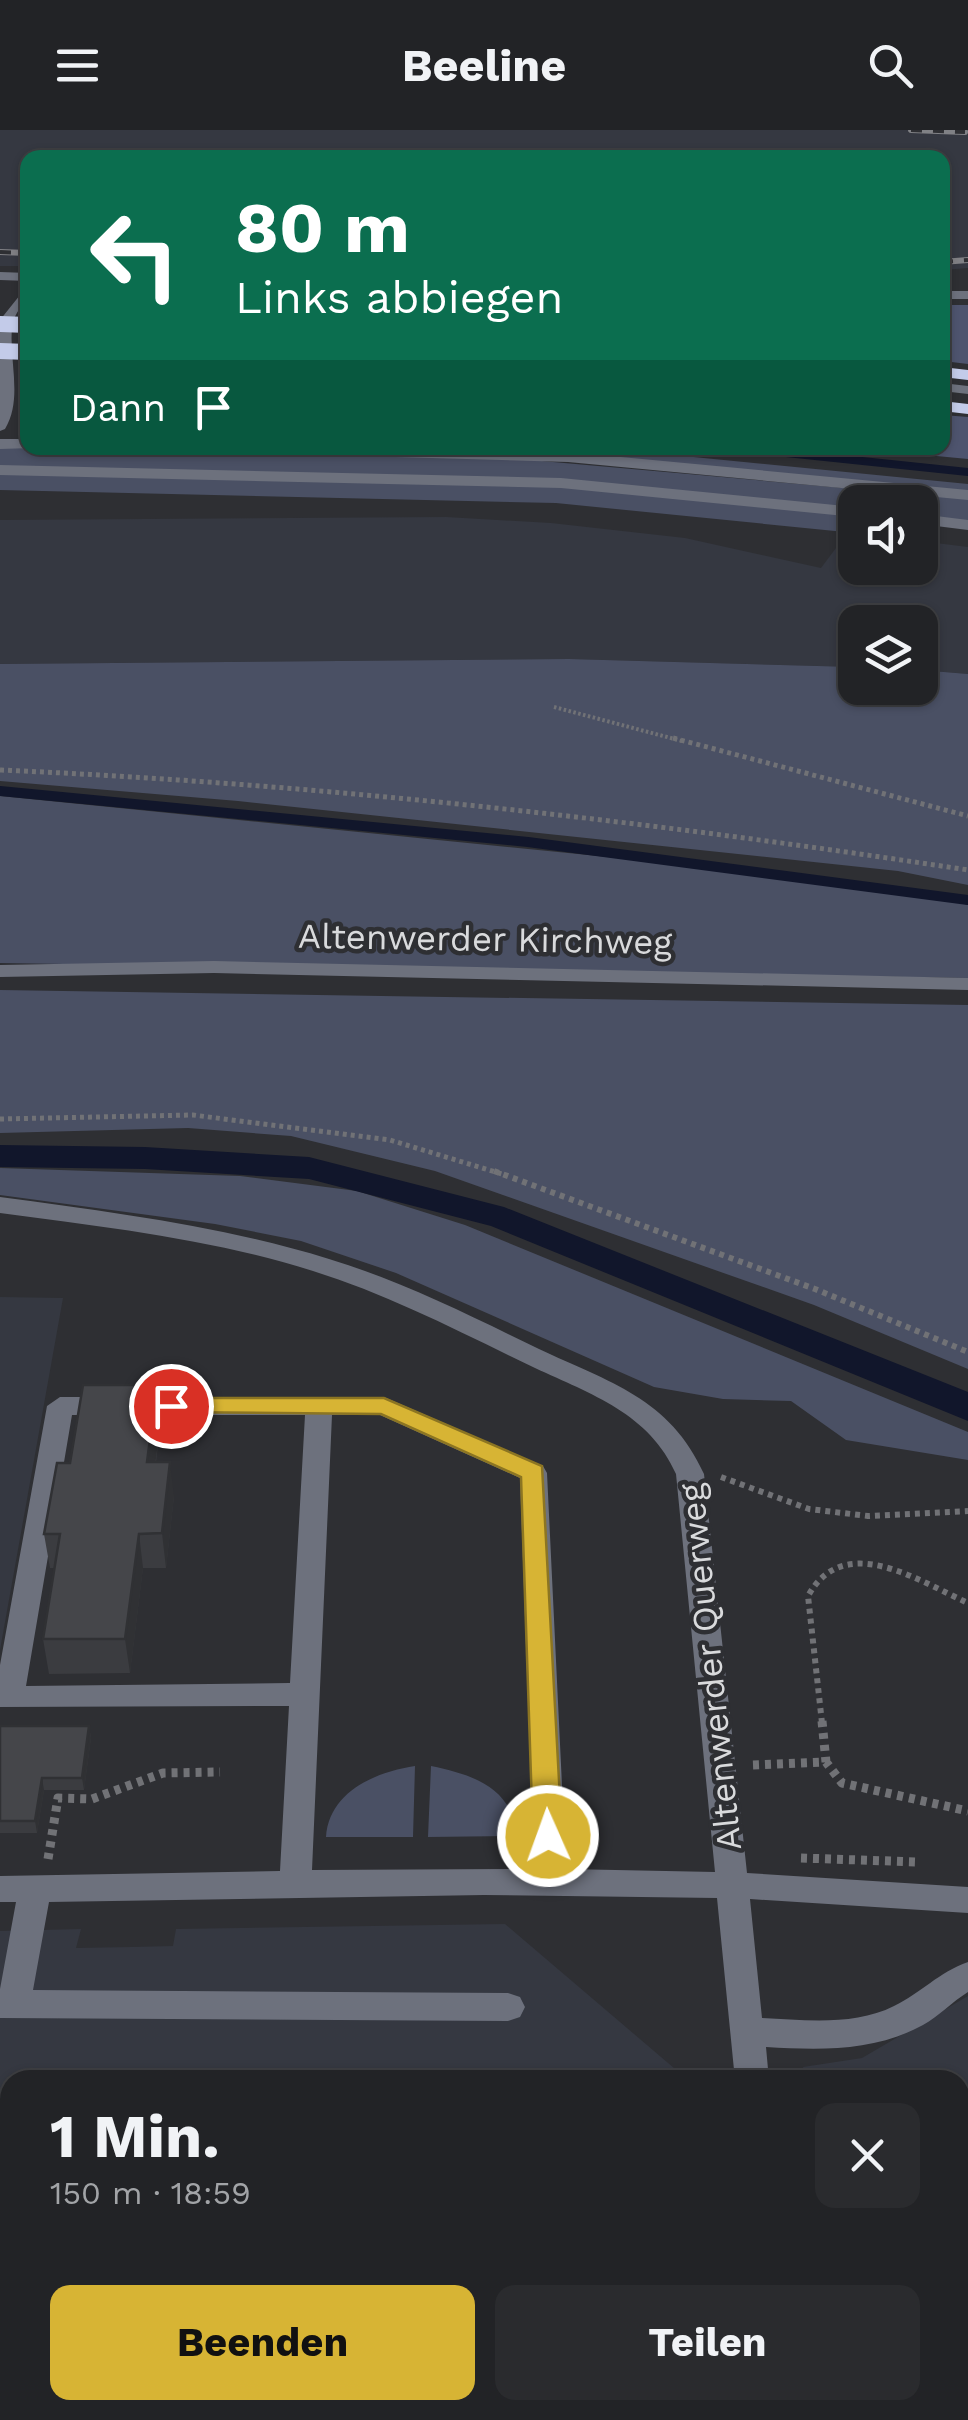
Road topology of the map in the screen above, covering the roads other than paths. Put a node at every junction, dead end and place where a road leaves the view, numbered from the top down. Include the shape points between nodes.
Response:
1 (20, 301) edge
2 (1, 332) edge
3 (0, 426) edge
4 (498, 455) edge
5 (0, 470) edge
6 (968, 495) edge
7 (838, 510) edge
8 (938, 522) edge
9 (968, 525) edge
10 (0, 971) edge
11 (968, 984) edge
12 (0, 1206) edge
13 (319, 1406) junction
14 (305, 1694) junction
15 (550, 1880) junction
16 (734, 1882) junction
17 (295, 1885) junction
18 (0, 1888) edge
19 (39, 1888) junction
20 (968, 1900) edge
21 (968, 1976) edge
22 (7, 2004) edge
23 (508, 2007) dead end
24 (747, 2032) junction
25 (751, 2070) edge

1 - 2 street
2 - 3 street via 7,411
4 - 6 street
5 - 7 street via 542,482
8 - 9 street
10 - 11 street, Altenwerder Kirchweg via 254,968
12 - 16 street, Altenwerder Querweg via 232,1241 362,1279 649,1414 676,1442 690,1474
13 - 14 street
13 - 14 street via 60,1406 9,1698
13 - 15 street via 384,1406 533,1472
14 - 17 street
15 - 16 street
15 - 17 street
16 - 20 street
16 - 24 street, Altenwerder Querweg
17 - 19 street
18 - 19 street
19 - 22 street
21 - 24 street via 909,2016 860,2034
22 - 23 street
24 - 25 street, Altenwerder Querweg

